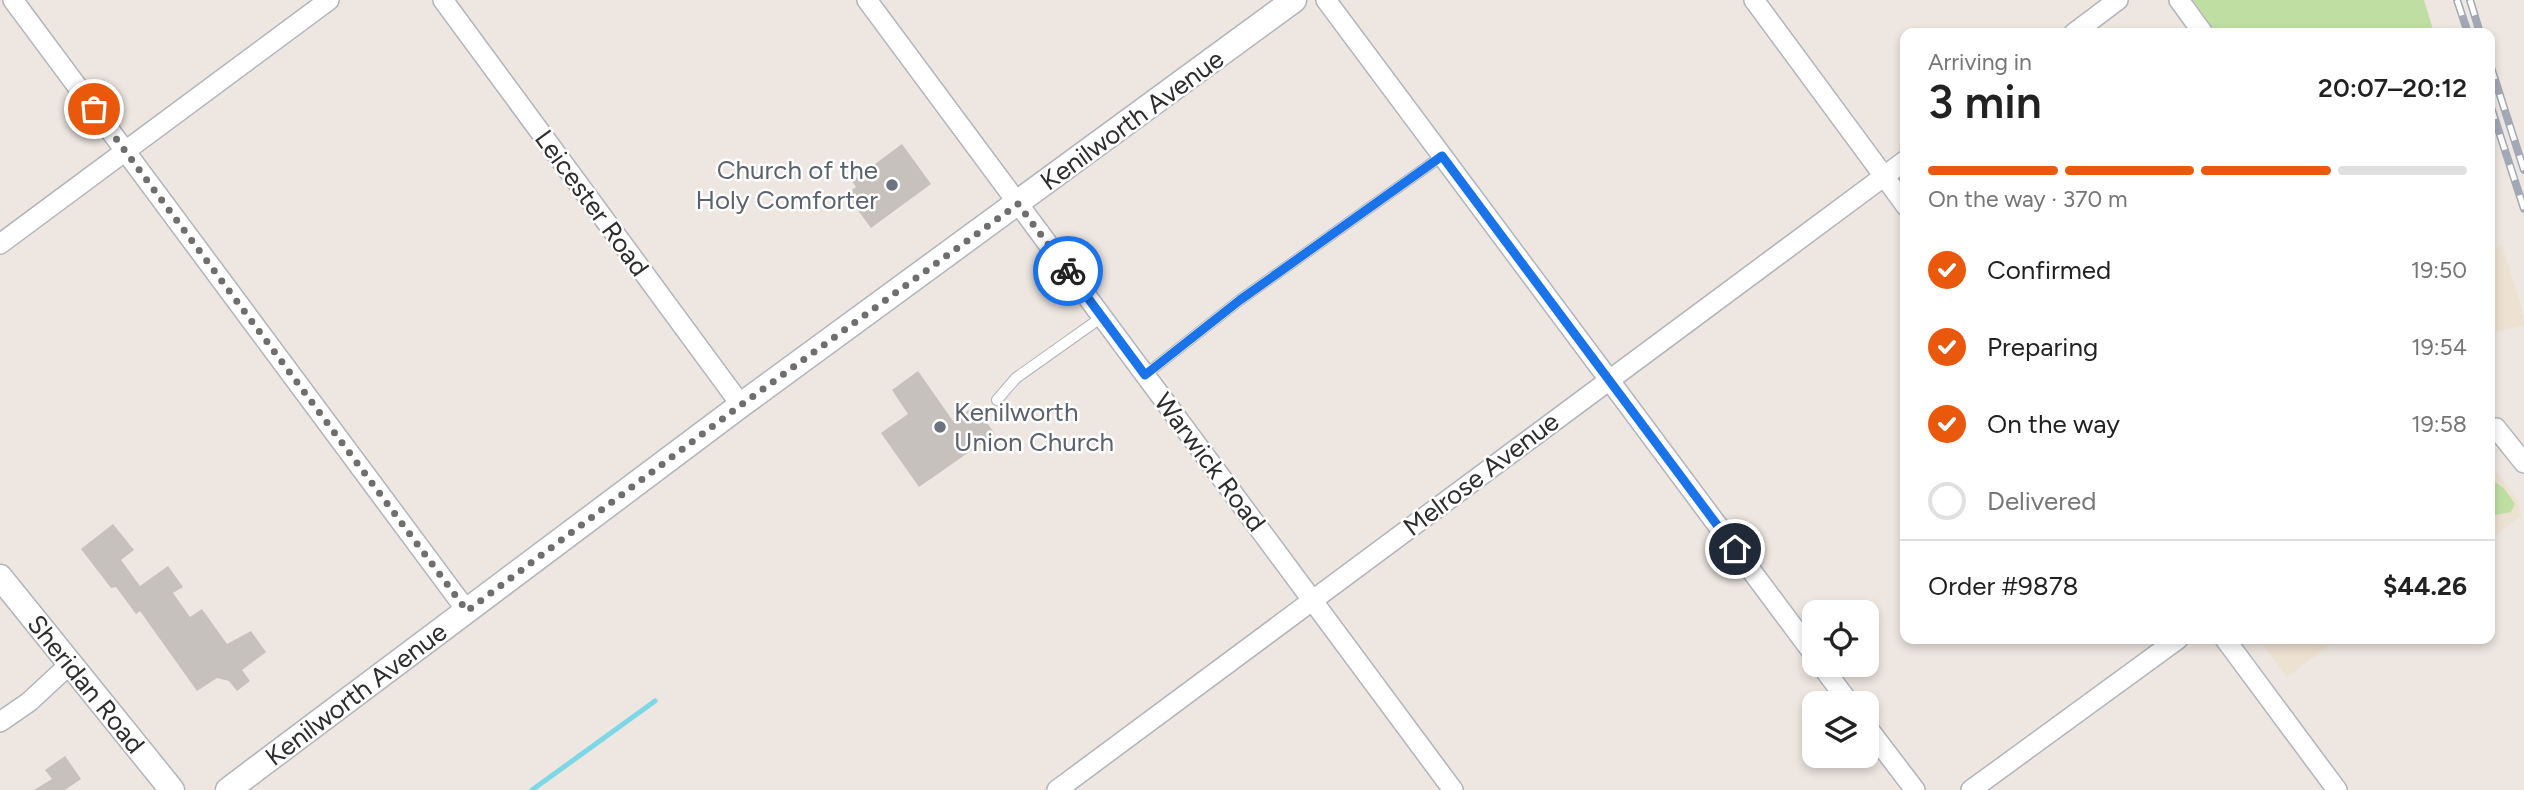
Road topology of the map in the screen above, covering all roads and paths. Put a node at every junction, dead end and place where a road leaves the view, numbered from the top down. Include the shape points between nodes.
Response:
1 (13, 0) edge
2 (329, 0) edge
3 (443, 0) edge
4 (867, 0) edge
5 (1294, 0) edge
6 (1326, 0) edge
7 (1754, 0) edge
8 (2118, 0) edge
9 (2179, 0) edge
10 (2081, 28) edge
11 (2199, 28) edge
12 (126, 152) junction
13 (1442, 156) junction
14 (1900, 165) edge
15 (1884, 177) junction
16 (1900, 198) edge
17 (1018, 204) junction
18 (0, 244) edge
19 (1102, 317) junction
20 (1145, 375) junction
21 (1608, 379) junction
22 (997, 400) dead end
23 (741, 405) junction
24 (2496, 428) dead end
25 (2524, 464) edge
26 (0, 577) edge
27 (1312, 600) junction
28 (467, 611) junction
29 (1802, 639) edge
30 (2171, 644) edge
31 (2229, 644) edge
32 (70, 664) junction
33 (0, 722) edge
34 (1879, 743) edge
35 (172, 790) edge
36 (228, 790) edge
37 (1057, 790) edge
38 (1453, 790) edge
39 (1915, 790) edge
40 (1971, 790) edge
41 (2337, 790) edge

1 - 12 street
2 - 12 street
3 - 23 street, Leicester Road
4 - 17 street, Warwick Road
5 - 17 street, Kenilworth Avenue
6 - 13 street
7 - 15 street
8 - 10 street
9 - 11 street
12 - 18 street
12 - 28 street
13 - 20 lane via 1240,300
13 - 21 street
14 - 15 street, Melrose Avenue
15 - 16 street
15 - 21 street, Melrose Avenue
17 - 19 street, Warwick Road
17 - 23 street, Kenilworth Avenue
19 - 20 street, Warwick Road
19 - 22 lane via 1016,378
20 - 27 street, Warwick Road
21 - 27 street, Melrose Avenue
21 - 29 street
23 - 28 street, Kenilworth Avenue
24 - 25 street
26 - 32 street, Sheridan Road
27 - 37 street, Melrose Avenue
27 - 38 street, Warwick Road
28 - 36 street, Kenilworth Avenue
30 - 40 street
31 - 41 street
32 - 33 street
32 - 35 street, Sheridan Road
34 - 39 street

